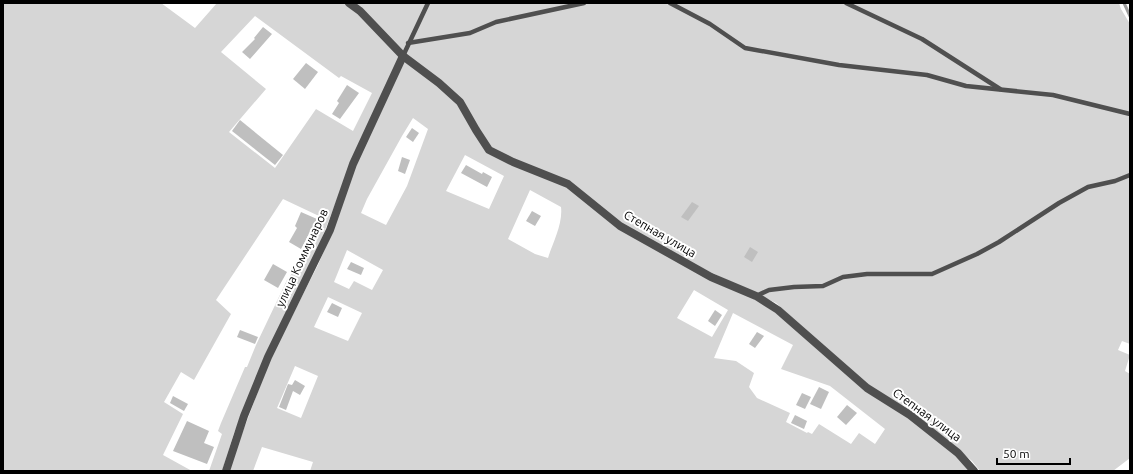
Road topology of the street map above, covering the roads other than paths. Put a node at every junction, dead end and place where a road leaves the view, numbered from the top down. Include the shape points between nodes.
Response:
1 (349, 3) edge
2 (428, 3) edge
3 (584, 3) edge
4 (670, 3) edge
5 (846, 3) edge
6 (408, 43) junction
7 (403, 56) junction
8 (1001, 90) junction
9 (1130, 114) edge
10 (1130, 176) edge
11 (756, 296) junction
12 (226, 471) edge
13 (974, 471) edge

1 - 7 street, Степная улица
2 - 6 lane
3 - 6 lane via 496,22 470,33
4 - 8 lane via 710,24 744,48 839,65 927,75 966,86
5 - 8 lane via 922,39
6 - 7 lane
7 - 11 street, Степная улица via 440,82 460,102 489,150 568,184 620,226 711,277
7 - 12 street, улица Коммунаров via 354,164 330,230 268,357 244,416
8 - 9 lane via 1053,95
10 - 11 lane via 1088,187 999,242 932,274 867,274 843,278 823,286 769,290
11 - 13 street, Степная улица via 778,310 867,388 910,415 958,453

